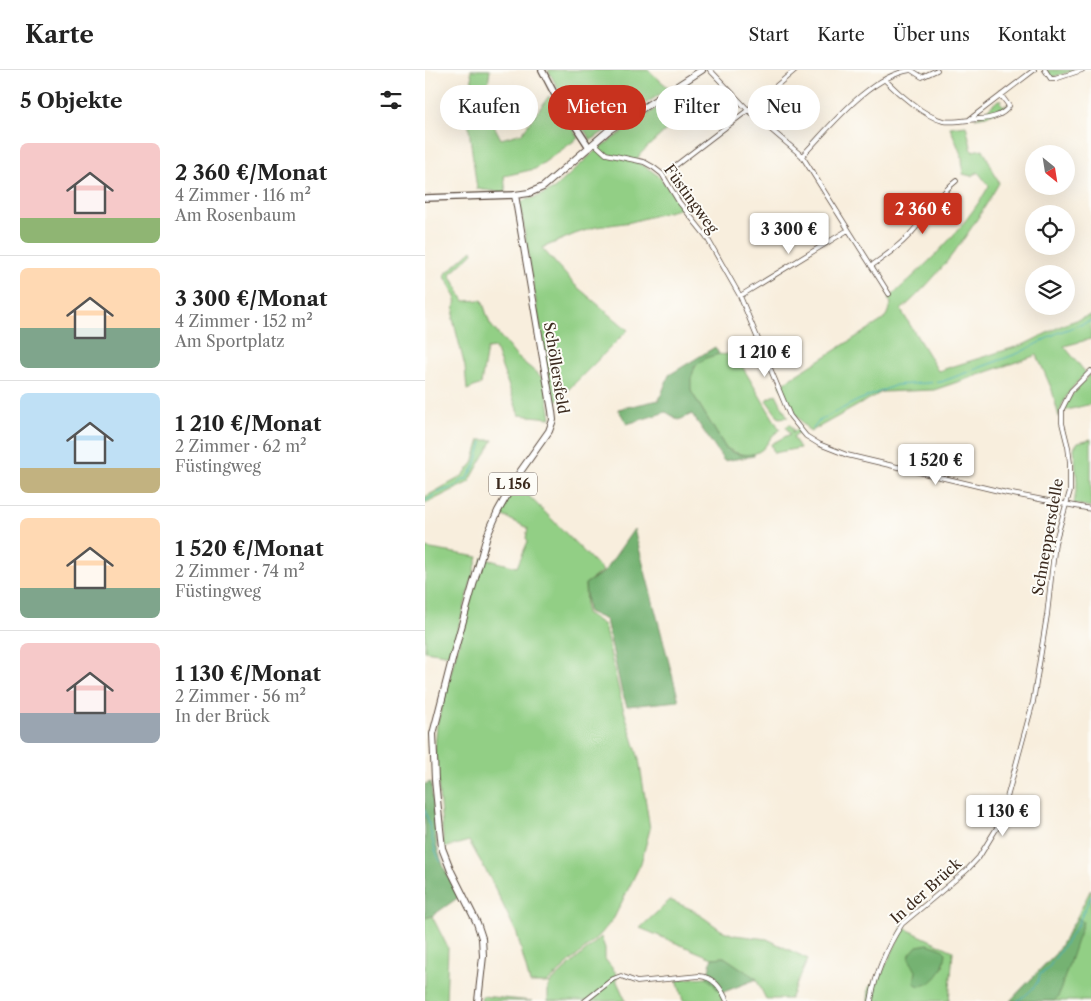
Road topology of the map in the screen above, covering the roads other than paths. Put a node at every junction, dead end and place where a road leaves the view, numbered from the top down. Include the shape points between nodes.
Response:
1 (542, 70) edge
2 (702, 70) edge
3 (710, 70) edge
4 (795, 70) edge
5 (911, 70) edge
6 (937, 70) edge
7 (1034, 70) edge
8 (1045, 70) edge
9 (1082, 70) edge
10 (930, 71) edge
11 (898, 72) edge
12 (885, 80) junction
13 (777, 85) edge
14 (1001, 95) junction
15 (748, 110) joint
16 (968, 120) junction
17 (771, 130) edge
18 (591, 145) junction
19 (802, 156) junction
20 (671, 169) dead end
21 (956, 181) dead end
22 (515, 195) junction
23 (425, 198) edge
24 (848, 230) junction
25 (871, 266) junction
26 (889, 294) dead end
27 (740, 296) junction
28 (1091, 371) edge
29 (1067, 504) junction
30 (1091, 509) edge
31 (1040, 657) joint
32 (478, 1001) edge
33 (585, 1001) edge
34 (727, 1001) edge
35 (871, 1001) edge

1 - 18 main road via 553,93
2 - 18 main road
3 - 15 street
4 - 13 street
5 - 10 street via 922,77
5 - 11 street
6 - 10 street
7 - 14 street
8 - 9 street via 1055,79
11 - 12 street
12 - 16 street via 913,104 941,120
12 - 19 street via 843,112
14 - 16 street
14 - 16 street via 1009,106 1003,112 991,118
15 - 20 street
17 - 19 street
18 - 22 main road via 543,187
18 - 27 street, Füstingweg via 606,154 643,162 662,174 706,236
19 - 24 street
21 - 25 street via 948,186 893,251
22 - 23 main road
22 - 32 main road, Schöllersfeld / L 156 via 553,420 548,434 525,465 487,536 437,714 433,742 442,848 482,938
24 - 25 street
24 - 27 street
25 - 26 street
27 - 29 street, Füstingweg via 790,416 814,441 847,455
28 - 29 street, Schneppersdelle via 1071,391 1062,409 1071,478
29 - 30 street, Füstingweg
29 - 31 street, Schneppersdelle via 1055,542
31 - 35 street, In der Brück via 1028,724 998,826 967,870 902,924 885,958
33 - 34 street via 621,976 637,982 709,977 719,986

